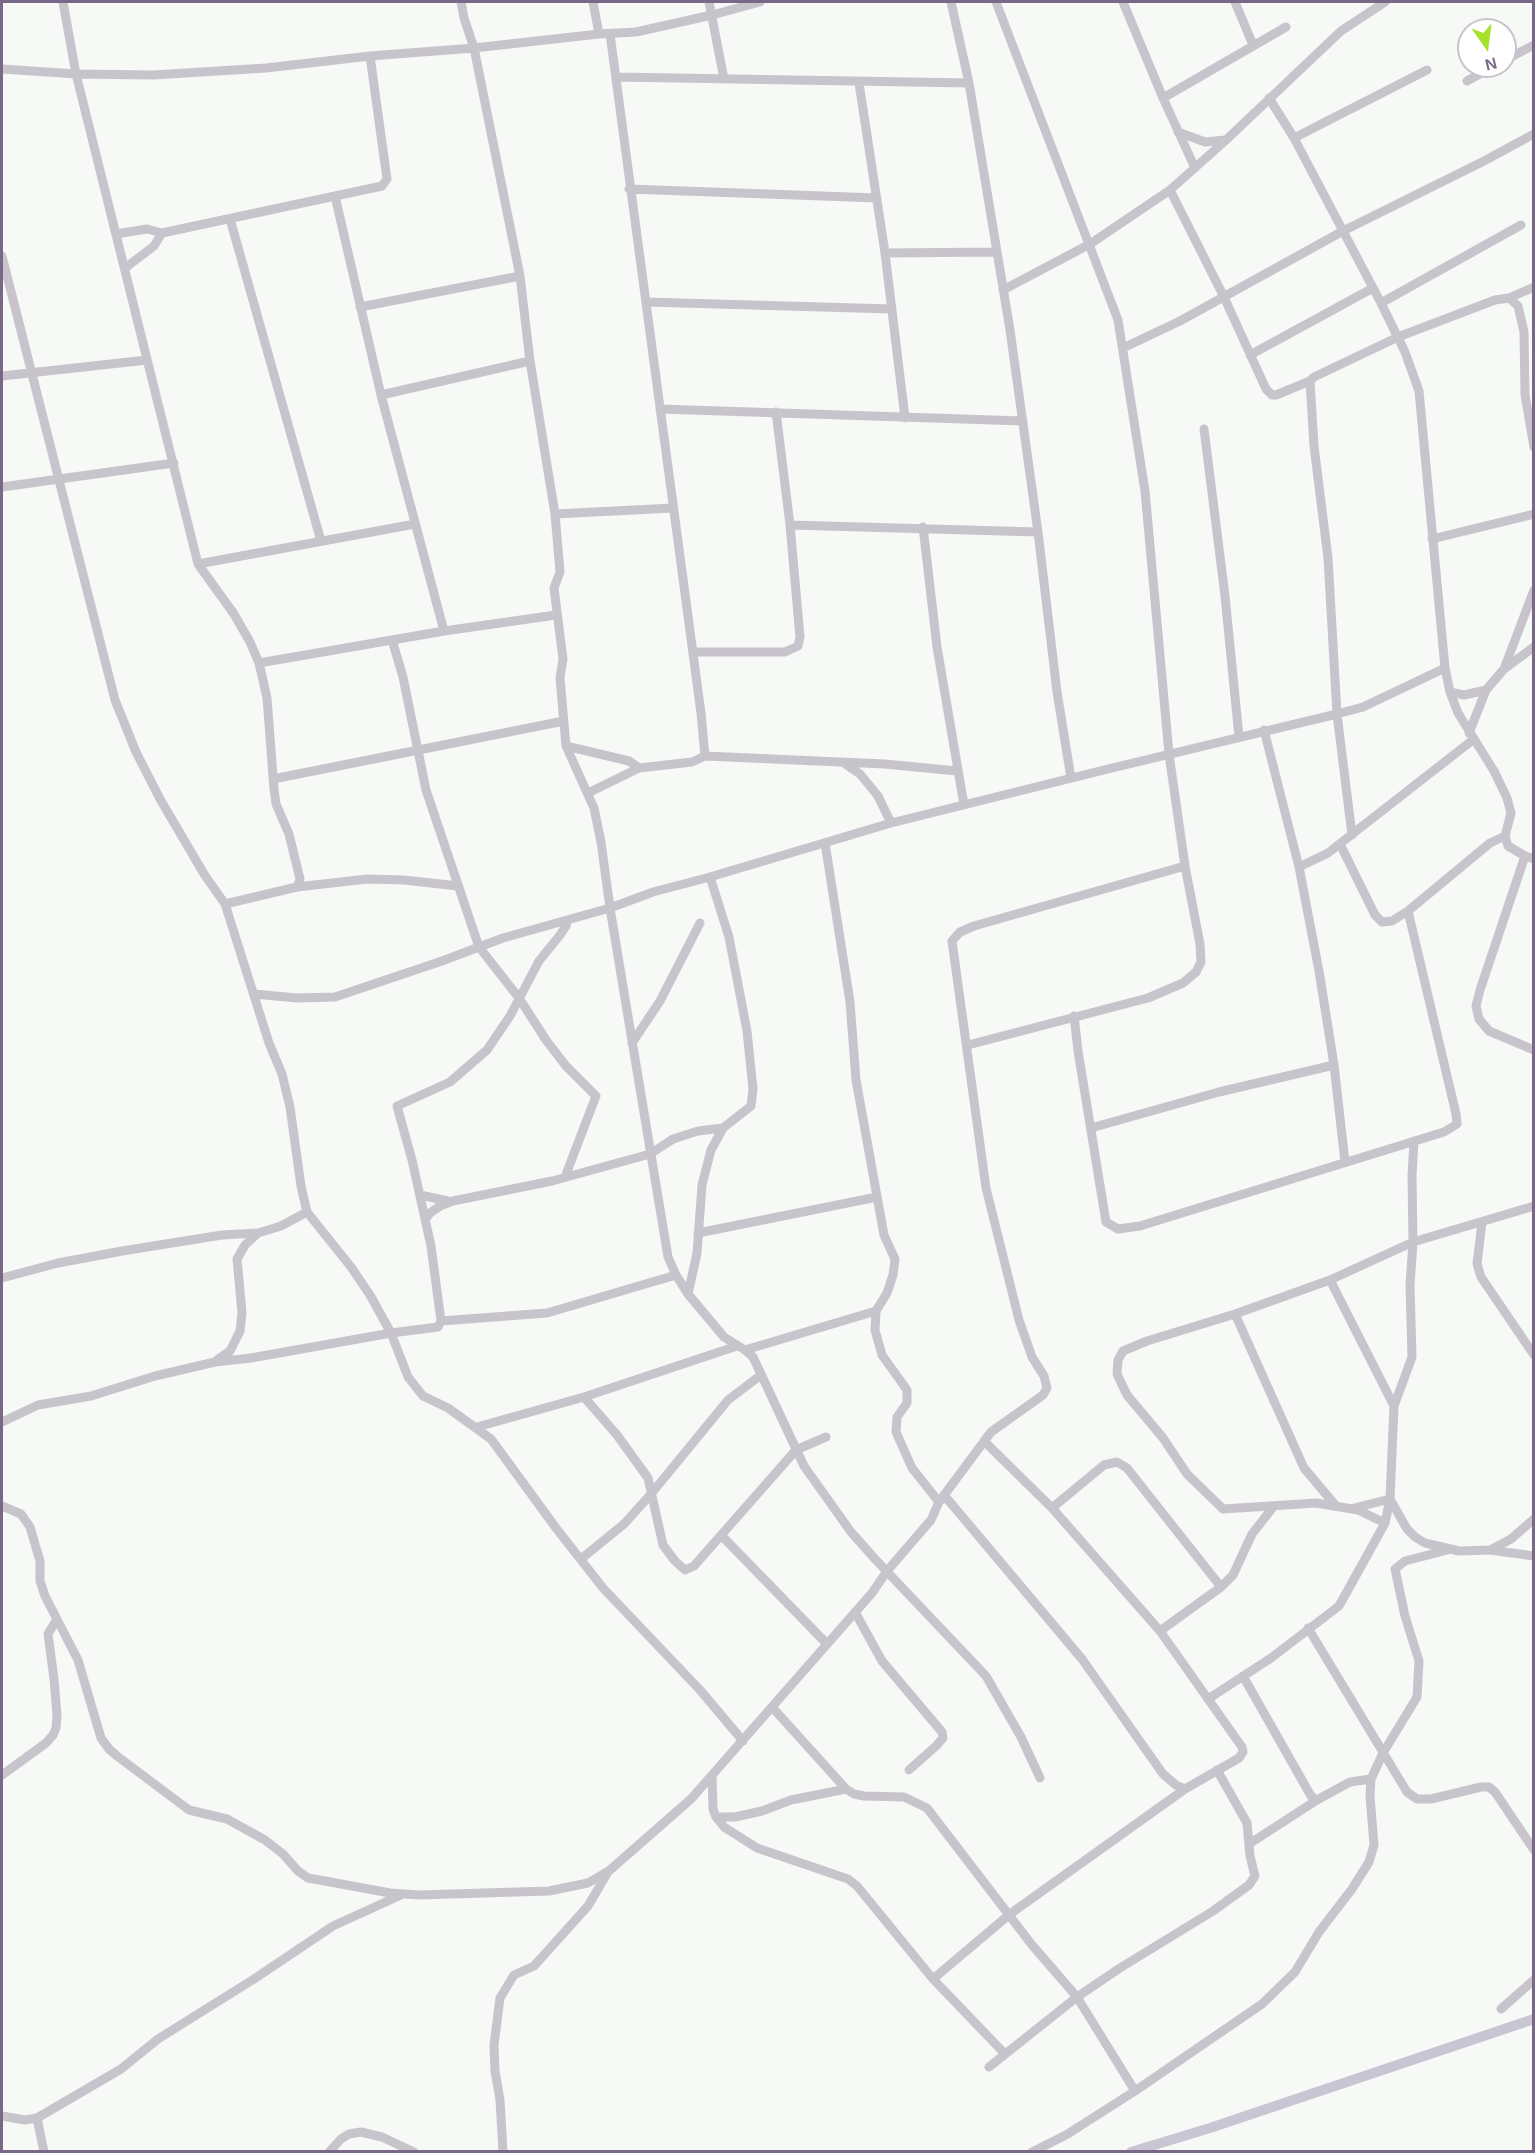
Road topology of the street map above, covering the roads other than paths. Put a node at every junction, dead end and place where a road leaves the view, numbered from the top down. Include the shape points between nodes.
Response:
1 (63, 2) edge
2 (461, 2) edge
3 (593, 2) edge
4 (709, 2) edge
5 (760, 2) edge
6 (951, 2) edge
7 (996, 2) edge
8 (1123, 2) edge
9 (1235, 2) edge
10 (1385, 2) edge
11 (711, 15) junction
12 (1286, 27) dead end
13 (599, 34) junction
14 (610, 34) junction
15 (1253, 45) junction
16 (1533, 45) edge
17 (474, 48) junction
18 (1517, 54) edge
19 (370, 56) junction
20 (2, 69) edge
21 (1427, 70) dead end
22 (76, 74) junction
23 (617, 77) junction
24 (1472, 78) edge
25 (724, 79) junction
26 (1467, 81) dead end
27 (859, 83) junction
28 (969, 83) junction
29 (1163, 98) junction
30 (1269, 98) junction
31 (1179, 132) junction
32 (1533, 134) edge
33 (1293, 138) junction
34 (1226, 140) junction
35 (1195, 168) junction
36 (629, 189) junction
37 (1170, 190) junction
38 (335, 196) junction
39 (877, 198) junction
40 (230, 219) junction
41 (1521, 225) dead end
42 (1343, 231) junction
43 (162, 233) junction
44 (116, 234) junction
45 (1090, 244) junction
46 (996, 252) junction
47 (885, 253) junction
48 (2, 261) edge
49 (125, 268) junction
50 (519, 276) junction
51 (1533, 287) edge
52 (1373, 288) junction
53 (1003, 290) junction
54 (1224, 297) junction
55 (1509, 298) junction
56 (646, 302) junction
57 (1381, 303) junction
58 (360, 307) junction
59 (892, 309) junction
60 (1398, 337) junction
61 (1123, 348) junction
62 (1251, 355) junction
63 (147, 360) junction
64 (530, 360) junction
65 (30, 372) junction
66 (2, 375) edge
67 (1310, 381) junction
68 (381, 395) junction
69 (660, 409) junction
70 (776, 412) junction
71 (905, 418) junction
72 (1023, 421) junction
73 (1204, 429) dead end
74 (1533, 447) edge
75 (174, 463) junction
76 (57, 480) junction
77 (2, 487) edge
78 (673, 508) junction
79 (555, 514) junction
80 (1533, 514) edge
81 (415, 524) junction
82 (790, 525) junction
83 (923, 527) junction
84 (1038, 532) junction
85 (1432, 539) junction
86 (321, 541) junction
87 (198, 564) junction
88 (1533, 590) edge
89 (556, 615) junction
90 (444, 631) junction
91 (392, 640) junction
92 (1533, 647) edge
93 (693, 652) junction
94 (259, 663) junction
95 (1445, 668) junction
96 (1504, 669) junction
97 (1486, 690) junction
98 (1450, 692) junction
99 (1337, 714) junction
100 (564, 721) junction
101 (1264, 730) junction
102 (1471, 736) junction
103 (1239, 737) junction
104 (566, 746) junction
105 (418, 750) junction
106 (1169, 754) junction
107 (705, 756) junction
108 (844, 763) junction
109 (639, 768) junction
110 (957, 771) junction
111 (1071, 778) junction
112 (273, 779) junction
113 (588, 794) junction
114 (964, 805) junction
115 (891, 823) junction
116 (1352, 835) junction
117 (1506, 841) junction
118 (825, 843) junction
119 (1340, 844) junction
120 (1529, 858) edge
121 (1185, 866) junction
122 (1299, 867) junction
123 (710, 878) junction
124 (458, 886) junction
125 (297, 887) junction
126 (225, 904) junction
127 (610, 908) junction
128 (1408, 911) junction
129 (567, 921) junction
130 (700, 923) dead end
131 (479, 947) junction
132 (254, 994) junction
133 (519, 998) junction
134 (1074, 1017) junction
135 (632, 1043) junction
136 (968, 1045) junction
137 (1533, 1050) edge
138 (1334, 1065) junction
139 (723, 1128) junction
140 (1091, 1128) junction
141 (1414, 1141) junction
142 (650, 1154) junction
143 (1345, 1162) junction
144 (565, 1178) junction
145 (420, 1195) junction
146 (877, 1197) junction
147 (453, 1201) junction
148 (1533, 1206) edge
149 (307, 1212) junction
150 (425, 1220) junction
151 (1482, 1222) junction
152 (258, 1233) junction
153 (698, 1233) junction
154 (1413, 1242) junction
155 (676, 1275) junction
156 (2, 1278) edge
157 (1330, 1280) junction
158 (688, 1294) junction
159 (876, 1311) junction
160 (1235, 1314) junction
161 (441, 1321) junction
162 (392, 1333) junction
163 (741, 1348) junction
164 (1533, 1355) edge
165 (215, 1362) junction
166 (761, 1375) junction
167 (584, 1397) junction
168 (1394, 1406) junction
169 (2, 1422) edge
170 (477, 1428) junction
171 (826, 1437) dead end
172 (984, 1441) junction
173 (796, 1450) junction
174 (651, 1494) junction
175 (942, 1498) junction
176 (1389, 1499) junction
177 (2, 1506) edge
178 (1274, 1506) junction
179 (1335, 1506) junction
180 (1052, 1508) junction
181 (1352, 1509) junction
182 (1533, 1519) edge
183 (1384, 1523) junction
184 (721, 1534) junction
185 (1451, 1550) junction
186 (1490, 1550) junction
187 (1533, 1556) edge
188 (581, 1559) junction
189 (887, 1572) junction
190 (1221, 1587) junction
191 (855, 1612) junction
192 (57, 1619) junction
193 (1308, 1628) junction
194 (1160, 1631) junction
195 (827, 1644) junction
196 (1243, 1676) junction
197 (1208, 1698) junction
198 (772, 1707) junction
199 (743, 1741) junction
200 (1383, 1753) junction
201 (909, 1770) dead end
202 (1217, 1770) junction
203 (2, 1775) edge
204 (712, 1775) junction
205 (1040, 1778) dead end
206 (1371, 1779) junction
207 (846, 1789) junction
208 (1185, 1789) junction
209 (1317, 1800) junction
210 (716, 1817) junction
211 (1530, 1839) edge
212 (1249, 1844) junction
213 (1533, 1850) edge
214 (610, 1870) junction
215 (404, 1894) junction
216 (1010, 1914) junction
217 (933, 1979) junction
218 (1533, 1980) edge
219 (1077, 1997) junction
220 (1501, 2009) dead end
221 (1005, 2054) junction
222 (989, 2067) dead end
223 (1135, 2091) junction
224 (2, 2116) edge
225 (37, 2118) junction
226 (44, 2151) edge
227 (329, 2151) edge
228 (414, 2151) edge
229 (503, 2151) edge
230 (1032, 2151) edge

1 - 22 street
2 - 17 street
3 - 13 street
4 - 11 street
5 - 11 street
6 - 28 street
7 - 45 street
8 - 29 street
9 - 15 street
10 - 30 street via 1341,31
11 - 14 street
11 - 25 street
12 - 15 street
13 - 14 street
13 - 17 street
14 - 23 street
15 - 29 street
16 - 18 street
17 - 19 street
17 - 50 street
19 - 22 street via 209,72
19 - 38 street via 387,179 382,186
20 - 22 street
21 - 33 street
22 - 44 street
23 - 25 street
23 - 36 street
24 - 26 street
25 - 27 street
27 - 28 street
27 - 39 street
28 - 46 street
29 - 31 street
30 - 33 street
30 - 34 street
31 - 34 street via 1205,142
31 - 35 street
32 - 42 street
33 - 42 street
34 - 35 street
35 - 37 street
36 - 39 street
36 - 56 street
37 - 45 street
37 - 54 street
38 - 40 street
38 - 58 street
39 - 47 street
40 - 43 street
40 - 86 street
41 - 57 street
42 - 52 street
42 - 54 street
43 - 44 street via 147,229
43 - 49 street via 154,246
44 - 49 street
45 - 53 street
45 - 61 street via 1118,320
46 - 47 street
46 - 53 street
47 - 59 street
48 - 65 street
49 - 63 street
50 - 58 street
50 - 64 street
51 - 55 street
52 - 57 street
52 - 62 street
53 - 72 street
54 - 61 street
54 - 62 street
55 - 60 street
55 - 74 street via 1518,306 1524,332 1525,395
56 - 59 street
56 - 69 street
57 - 60 street
58 - 68 street
59 - 71 street
60 - 67 street
60 - 85 street via 1419,391
61 - 106 street via 1145,491
62 - 67 street via 1272,395
63 - 65 street
63 - 75 street
64 - 68 street
64 - 79 street
65 - 66 street
65 - 76 street
67 - 99 street via 1328,558
68 - 81 street
69 - 70 street
69 - 78 street
70 - 71 street
70 - 82 street
71 - 72 street
72 - 84 street
73 - 103 street
75 - 76 street
75 - 87 street
76 - 77 street
76 - 126 street via 115,700 160,799
78 - 79 street
78 - 93 street
79 - 89 street via 560,572 554,588
80 - 85 street
81 - 86 street
81 - 90 street
82 - 83 street
82 - 93 street via 798,646 785,652
83 - 84 street
83 - 110 street
84 - 111 street
85 - 95 street
86 - 87 street
87 - 94 street via 234,614
88 - 96 street
89 - 90 street
89 - 100 street
90 - 91 street
91 - 94 street
91 - 105 street
92 - 96 street
93 - 107 street
94 - 112 street via 267,698
95 - 98 street
95 - 99 street via 1363,707
96 - 97 street
97 - 98 street via 1464,695
97 - 102 street
98 - 102 street
99 - 101 street
99 - 116 street
100 - 104 street
100 - 105 street
101 - 103 street
101 - 122 street
102 - 116 street
102 - 117 street via 1507,798 1511,813
103 - 106 street
104 - 109 street via 629,760
104 - 113 street
105 - 112 street
105 - 124 street via 426,790
106 - 111 street
106 - 121 street
107 - 108 street
107 - 109 street via 692,762
108 - 110 street
108 - 115 street via 860,774 878,796
109 - 113 street
110 - 114 street
111 - 114 street
112 - 125 street via 276,804 289,834 300,879
113 - 127 street via 602,842
114 - 115 street
115 - 118 street
116 - 119 street
117 - 120 street
117 - 128 street via 1490,843
118 - 123 street
118 - 146 street via 850,1002 856,1080
119 - 122 street
119 - 128 street via 1382,922
120 - 137 street via 1476,1006 1479,1018 1489,1030
121 - 134 street via 1200,944 1201,962 1196,972 1149,998
121 - 136 street via 960,932 952,941
122 - 138 street
123 - 127 street
123 - 139 street via 729,937 747,1031 753,1089 751,1106
124 - 125 street via 367,879
124 - 131 street
125 - 126 street
126 - 132 street
127 - 129 street
127 - 135 street
128 - 141 street via 1457,1124
129 - 131 street
129 - 133 street
130 - 135 street via 660,1001
131 - 132 street via 335,997
131 - 133 street
132 - 149 street via 282,1074
133 - 144 street via 566,1066 596,1096
133 - 145 street via 487,1050 465,1071 397,1106
134 - 136 street
134 - 140 street
135 - 142 street
136 - 172 street via 986,1188 1019,1320 1047,1388
138 - 140 street
138 - 143 street
139 - 142 street via 673,1138
139 - 153 street via 711,1150 702,1185
140 - 143 street via 1106,1222 1118,1229 1140,1226
141 - 143 street
141 - 154 street
142 - 144 street
142 - 155 street via 668,1257
144 - 147 street
145 - 147 street
145 - 150 street
146 - 153 street
146 - 159 street via 884,1235 895,1259 887,1293
147 - 150 street via 440,1206
148 - 151 street
149 - 152 street
149 - 162 street via 351,1267
150 - 161 street
151 - 154 street
151 - 164 street via 1477,1264 1481,1277
152 - 156 street via 122,1251
152 - 165 street via 237,1259 240,1331 230,1351
153 - 158 street
154 - 157 street
154 - 168 street via 1412,1357
155 - 158 street
155 - 161 street via 547,1313
157 - 160 street
157 - 168 street
158 - 163 street via 724,1337
159 - 163 street
159 - 175 street via 875,1330 882,1356 907,1390 907,1403 897,1417 896,1432 912,1468
160 - 178 street via 1123,1351 1117,1374 1127,1395 1187,1474 1223,1509
160 - 179 street via 1304,1468
161 - 162 street via 438,1327
162 - 165 street
162 - 170 street via 408,1377 423,1396
163 - 166 street via 753,1357
163 - 167 street
165 - 169 street via 91,1396 38,1405
166 - 173 street
166 - 174 street via 728,1400
167 - 170 street
167 - 174 street via 636,1460 648,1478
168 - 176 street
170 - 188 street via 491,1439
171 - 173 street
172 - 175 street
172 - 180 street
173 - 184 street
173 - 189 street via 851,1532
174 - 184 street via 663,1545 685,1570 694,1566
174 - 188 street via 624,1524
175 - 189 street via 931,1520
175 - 208 street via 1082,1659 1163,1774
176 - 181 street
176 - 183 street
176 - 185 street via 1415,1537
177 - 192 street via 21,1514 30,1527 40,1561 40,1581
178 - 179 street
178 - 190 street via 1252,1534 1233,1575
179 - 181 street
180 - 190 street via 1104,1465 1117,1462 1127,1468
180 - 194 street
181 - 183 street
182 - 186 street via 1511,1539
183 - 193 street via 1339,1606
184 - 195 street
185 - 186 street
185 - 200 street via 1405,1561 1395,1569 1419,1661 1417,1697
186 - 187 street
188 - 199 street
189 - 191 street
189 - 205 street via 986,1676
190 - 194 street
191 - 195 street
191 - 201 street via 882,1662 942,1732 943,1738
192 - 203 street via 48,1634 57,1715 53,1735
192 - 215 street via 78,1660 101,1738 117,1756 189,1810 227,1819 266,1840 308,1878
193 - 196 street
193 - 200 street
194 - 197 street
195 - 198 street
196 - 197 street
196 - 209 street via 1311,1796
197 - 202 street via 1243,1752
198 - 199 street
198 - 207 street
199 - 204 street
200 - 206 street
200 - 211 street via 1407,1792 1417,1799 1489,1787
202 - 208 street
202 - 212 street via 1247,1822
204 - 210 street
204 - 214 street via 691,1799
206 - 209 street via 1350,1782
206 - 223 street via 1374,1845 1369,1862 1295,1972 1262,2004
207 - 210 street via 735,1817
207 - 216 street via 864,1796 904,1797 927,1808
208 - 216 street
209 - 212 street
210 - 217 street via 724,1827 757,1848 848,1879
211 - 213 street
212 - 219 street via 1255,1876 1249,1884 1214,1911
214 - 215 street via 588,1883 549,1891
214 - 229 street via 588,1906 534,1966 514,1976 500,1998 494,2045
215 - 225 street via 333,1926 158,2039 121,2068
216 - 217 street
216 - 219 street
217 - 221 street
218 - 220 street
219 - 221 street
219 - 223 street
221 - 222 street
223 - 230 street via 1066,2135
224 - 225 street
225 - 226 street
227 - 228 street via 349,2134 361,2132

